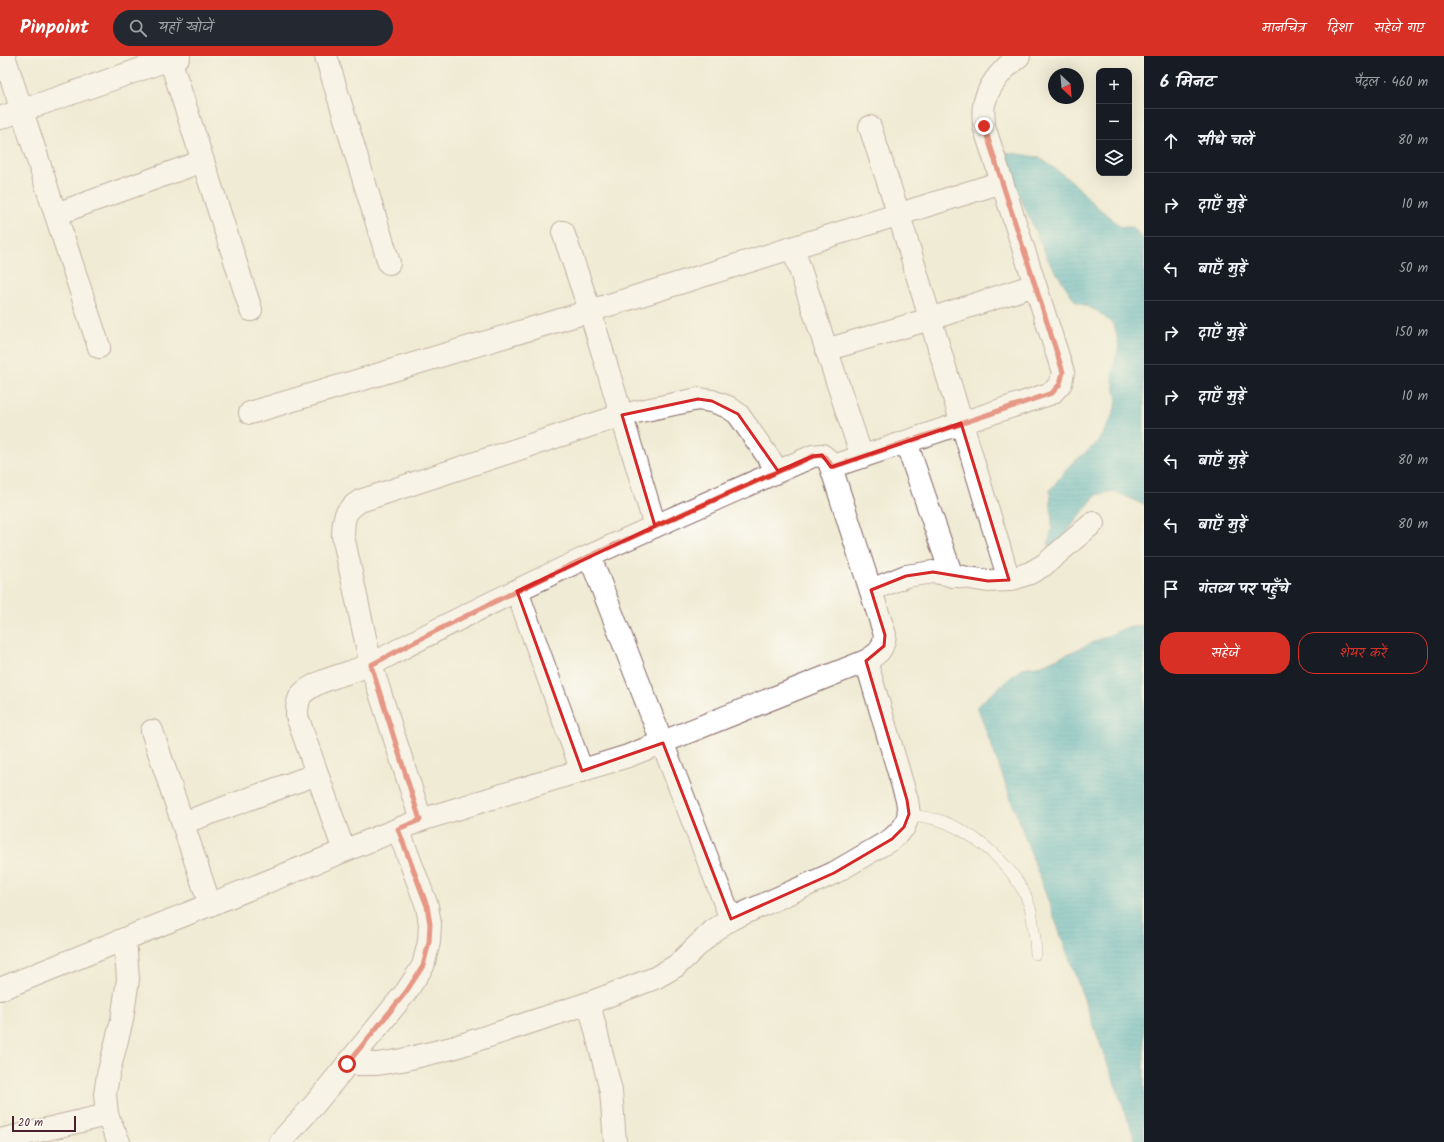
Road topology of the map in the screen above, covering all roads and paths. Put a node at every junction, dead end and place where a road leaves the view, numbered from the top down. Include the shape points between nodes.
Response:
1 (4, 56) edge
2 (326, 56) edge
3 (1019, 56) edge
4 (173, 57) edge
5 (22, 110) junction
6 (0, 118) edge
7 (870, 127) dead end
8 (203, 161) junction
9 (1002, 182) junction
10 (56, 214) junction
11 (900, 215) junction
12 (563, 232) dead end
13 (793, 248) junction
14 (389, 263) dead end
15 (1035, 285) junction
16 (251, 310) dead end
17 (590, 311) junction
18 (930, 319) junction
19 (99, 347) dead end
20 (826, 350) junction
21 (250, 413) dead end
22 (622, 415) junction
23 (961, 423) junction
24 (906, 442) junction
25 (862, 457) junction
26 (832, 467) junction
27 (778, 472) junction
28 (1093, 523) dead end
29 (655, 526) junction
30 (590, 557) junction
31 (952, 576) junction
32 (1009, 580) junction
33 (870, 590) junction
34 (517, 591) junction
35 (866, 661) junction
36 (371, 665) junction
37 (152, 731) dead end
38 (663, 743) junction
39 (582, 771) junction
40 (317, 774) junction
41 (909, 814) junction
42 (420, 820) junction
43 (183, 823) junction
44 (398, 829) junction
45 (344, 851) junction
46 (210, 905) junction
47 (731, 919) junction
48 (125, 938) junction
49 (1036, 954) dead end
50 (0, 989) edge
51 (589, 1003) junction
52 (347, 1064) junction
53 (107, 1115) junction
54 (2, 1138) edge
55 (119, 1142) edge
56 (280, 1142) edge
57 (615, 1142) edge

1 - 5 street
2 - 14 street
3 - 9 street via 992,83 984,102 984,126
4 - 5 street
4 - 8 street
5 - 6 street
5 - 10 street
7 - 11 street
8 - 10 street
8 - 16 street
9 - 11 street
9 - 15 street
10 - 19 street
11 - 13 street
11 - 18 street
12 - 17 street
13 - 17 street
13 - 20 street
15 - 18 street
15 - 23 street via 1063,372 1060,384 1052,393
17 - 21 street
17 - 22 street
18 - 20 street
18 - 23 street
20 - 25 street
22 - 27 street via 698,399 712,401 738,414
22 - 29 street
22 - 36 street via 360,501 349,508 344,520 343,536
23 - 24 street
23 - 32 street
24 - 25 street
24 - 31 street
25 - 26 street
26 - 27 street via 822,455 813,456
26 - 33 street
27 - 29 street
28 - 32 street via 1044,565
29 - 30 street
30 - 34 street
30 - 38 street
31 - 32 street via 988,581
31 - 33 street via 933,572 906,576
33 - 35 street via 885,634 884,646 877,655
34 - 36 street
34 - 39 street
35 - 38 street
35 - 41 street
36 - 40 street via 312,686 299,698 297,716
36 - 42 street
37 - 43 street
38 - 39 street
38 - 47 street
39 - 42 street
40 - 43 street
40 - 45 street
41 - 47 street via 904,827 892,839 834,873
41 - 49 lane via 946,822 977,839 1011,872 1024,891 1031,912
42 - 44 street
43 - 46 street
44 - 45 street
44 - 52 street via 427,906 429,942 423,966 406,992
45 - 46 street
46 - 48 street
47 - 51 street via 714,930 676,966 655,978
48 - 50 street
48 - 53 street via 128,979 122,1020 105,1094
51 - 52 street via 452,1048 377,1064
51 - 57 street via 610,1085
52 - 56 street
53 - 54 street
53 - 55 street

